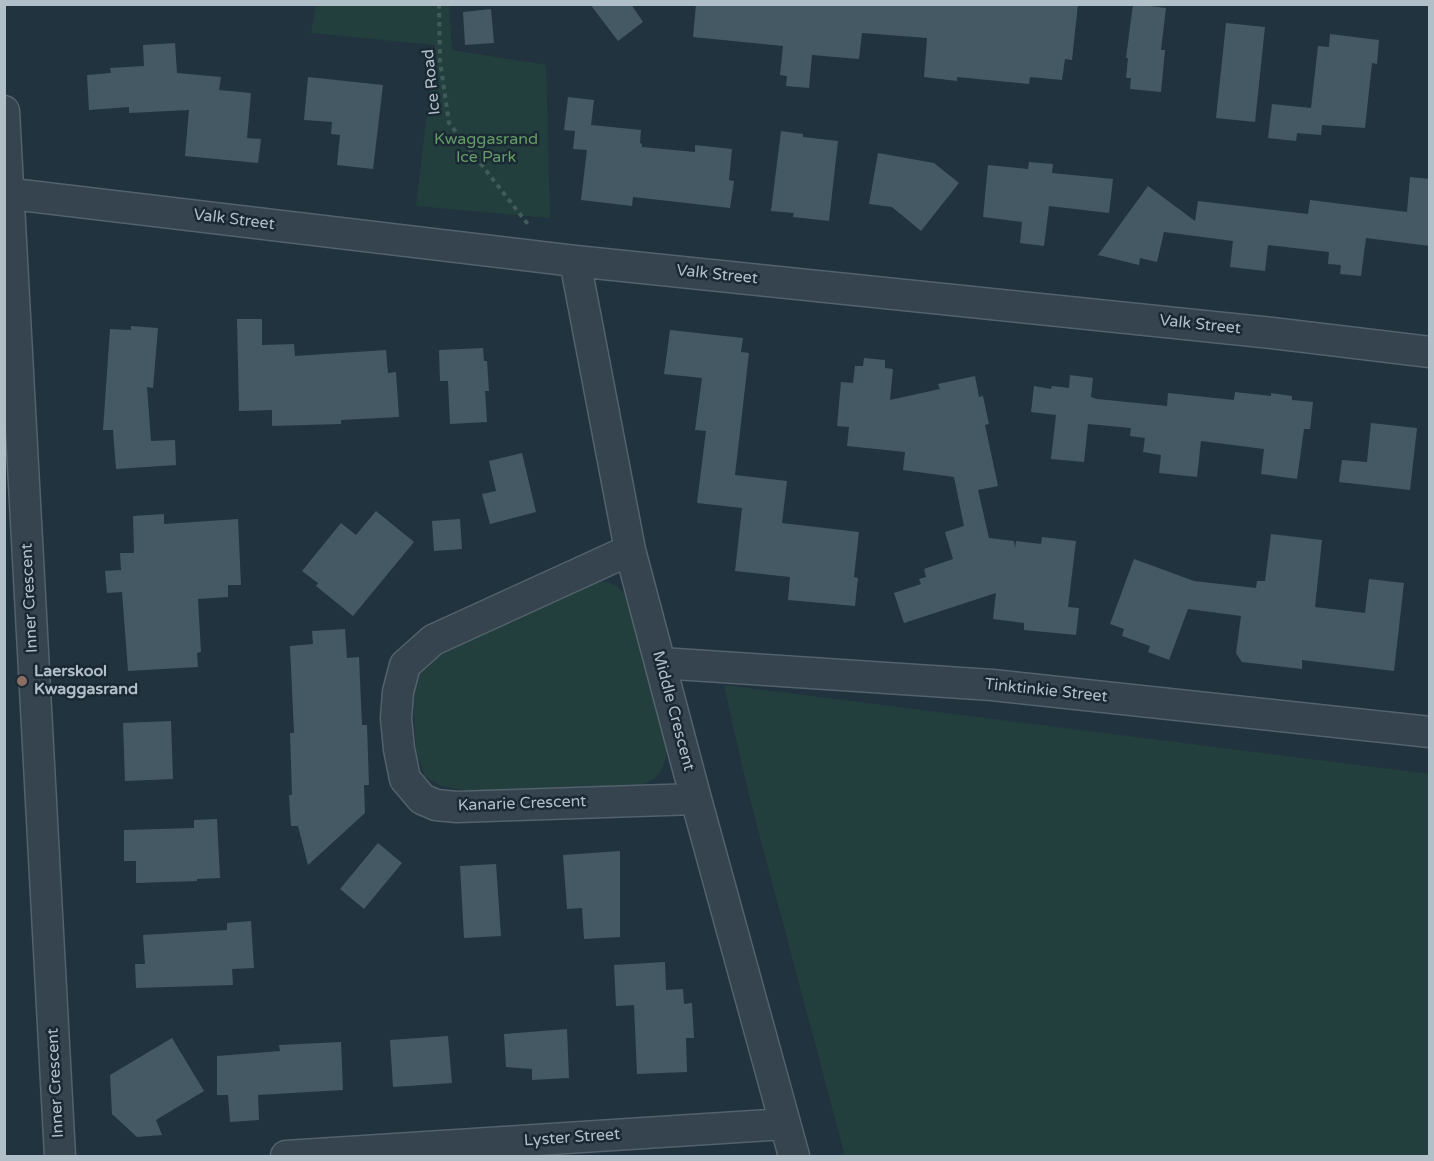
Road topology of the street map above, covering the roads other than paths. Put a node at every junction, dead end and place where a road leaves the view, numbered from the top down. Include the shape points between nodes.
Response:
1 (4, 111) edge
2 (6, 193) edge
3 (575, 261) junction
4 (1430, 352) edge
5 (630, 550) junction
6 (661, 663) junction
7 (1430, 732) edge
8 (696, 798) junction
9 (785, 1124) junction
10 (60, 1156) edge
11 (286, 1156) edge
12 (794, 1156) edge

1 - 2 street, Inner Crescent
2 - 3 street, Valk Street
2 - 10 street, Inner Crescent
3 - 4 street, Valk Street
3 - 5 street, Middle Crescent
5 - 6 street, Middle Crescent
5 - 8 street, Kanarie Crescent via 433,640 405,665 396,718 405,778 422,799 458,807
6 - 7 street, Tinktinkie Street via 992,685
6 - 8 street, Middle Crescent
8 - 9 street, Middle Crescent
9 - 11 street, Lyster Street
9 - 12 street, Middle Crescent

